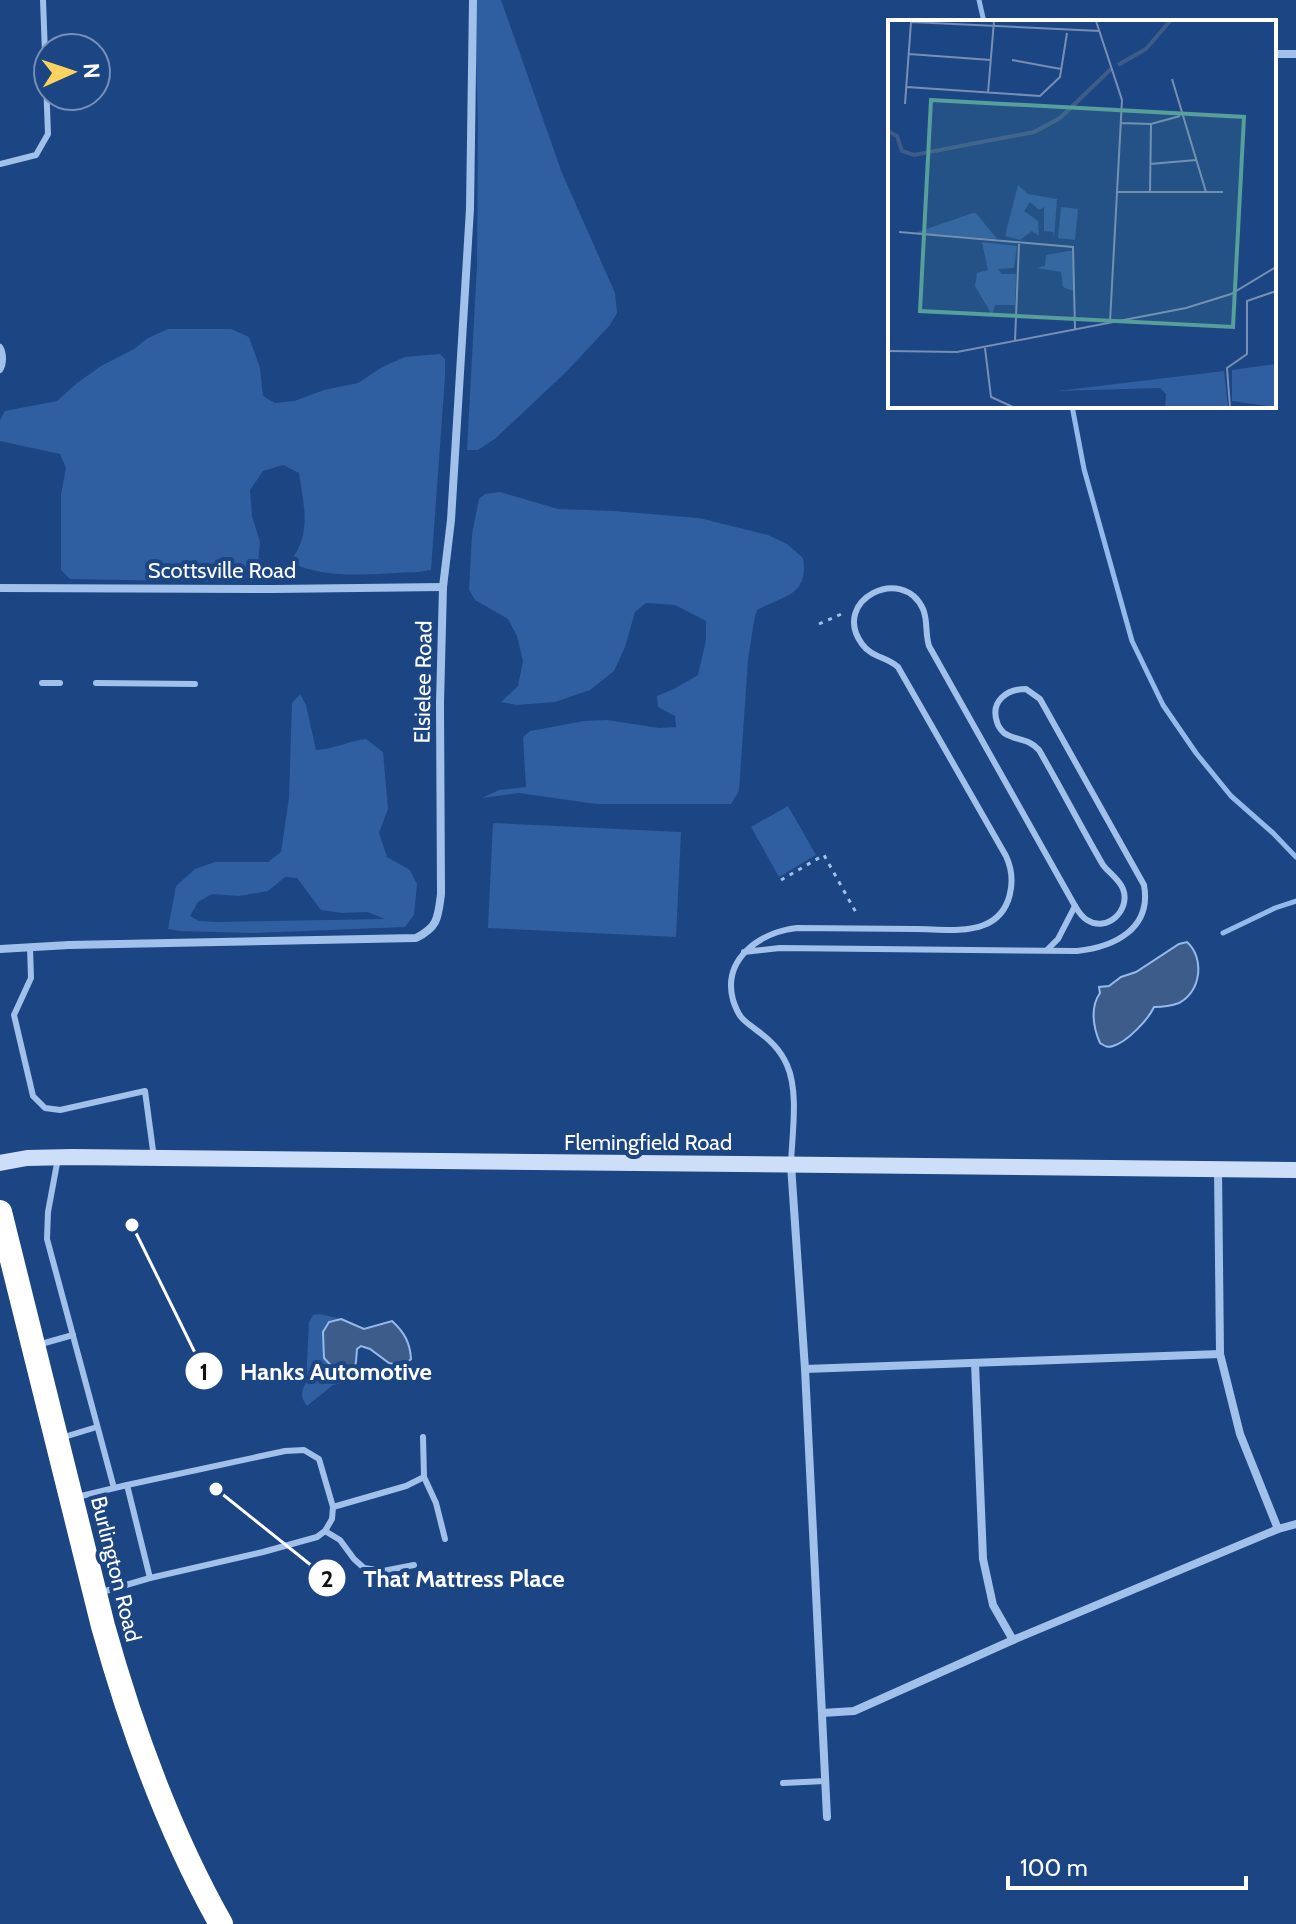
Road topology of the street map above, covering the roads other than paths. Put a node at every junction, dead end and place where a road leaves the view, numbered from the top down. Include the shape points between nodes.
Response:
1 (43, 0) edge
2 (473, 0) edge
3 (0, 164) edge
4 (0, 347) edge
5 (0, 370) edge
6 (443, 587) junction
7 (0, 588) edge
8 (42, 683) dead end
9 (60, 683) dead end
10 (96, 683) dead end
11 (195, 684) dead end
12 (1075, 906) junction
13 (30, 947) junction
14 (0, 949) edge
15 (1046, 950) junction
16 (744, 952) junction
17 (58, 1158) junction
18 (154, 1158) junction
19 (0, 1163) edge
20 (791, 1165) junction
21 (1218, 1169) junction
22 (1296, 1170) edge
23 (0, 1212) edge
24 (73, 1335) junction
25 (33, 1347) junction
26 (1220, 1354) junction
27 (975, 1363) junction
28 (805, 1369) junction
29 (97, 1427) junction
30 (423, 1437) dead end
31 (56, 1439) junction
32 (424, 1477) junction
33 (127, 1485) junction
34 (114, 1488) junction
35 (71, 1498) junction
36 (333, 1507) junction
37 (1296, 1524) edge
38 (1278, 1529) junction
39 (325, 1531) junction
40 (445, 1539) dead end
41 (414, 1565) dead end
42 (150, 1578) junction
43 (95, 1594) junction
44 (1013, 1640) junction
45 (822, 1713) junction
46 (825, 1781) junction
47 (783, 1783) dead end
48 (827, 1817) dead end
49 (221, 1924) edge

1 - 3 lane via 48,134 36,155
2 - 6 street, Elsielee Road via 470,209
4 - 5 lane
6 - 7 street, Scottsville Road
6 - 13 street, Elsielee Road via 441,894 432,928 416,938
8 - 9 lane
10 - 11 lane
12 - 15 lane
12 - 15 lane via 1093,923 1111,921 1123,905 1123,888 1105,868 1039,750 999,727 997,703 1009,691 1026,689 1040,699 1140,875 1145,894 1142,913 1121,938 1091,949
12 - 16 lane via 929,646 923,610 910,594 889,588 862,600 855,628 868,651 898,667 1006,856 1013,876 1007,902 994,920 970,929 797,928 768,935
13 - 14 street, Elsielee Road
13 - 18 lane via 31,978 14,1015 33,1096 45,1108 60,1110 145,1091
15 - 16 lane
16 - 20 lane via 733,972 731,993 740,1016 774,1043 789,1069
17 - 18 street, Flemingfield Road
17 - 19 street, Flemingfield Road
17 - 24 lane via 47,1239
18 - 20 street, Flemingfield Road
20 - 21 street, Flemingfield Road
20 - 28 street
21 - 22 street, Flemingfield Road
21 - 26 street
23 - 25 highway, Burlington Road
24 - 25 lane
24 - 29 lane
25 - 31 highway, Burlington Road
26 - 27 street
26 - 38 street via 1240,1434
27 - 28 street
27 - 44 street via 983,1559 993,1605
28 - 45 street
29 - 31 lane
29 - 34 lane
30 - 32 lane
31 - 35 highway, Burlington Road
32 - 36 lane
32 - 40 lane
33 - 34 lane
33 - 36 lane via 304,1450 319,1459
33 - 42 lane
34 - 35 lane
35 - 43 highway, Burlington Road
36 - 39 lane
37 - 38 street
38 - 44 street
39 - 41 lane via 364,1568 383,1571
39 - 42 lane via 304,1542
42 - 43 lane
43 - 49 highway, Burlington Road via 147,1764
44 - 45 street via 854,1711
45 - 46 street
46 - 47 lane
46 - 48 street

